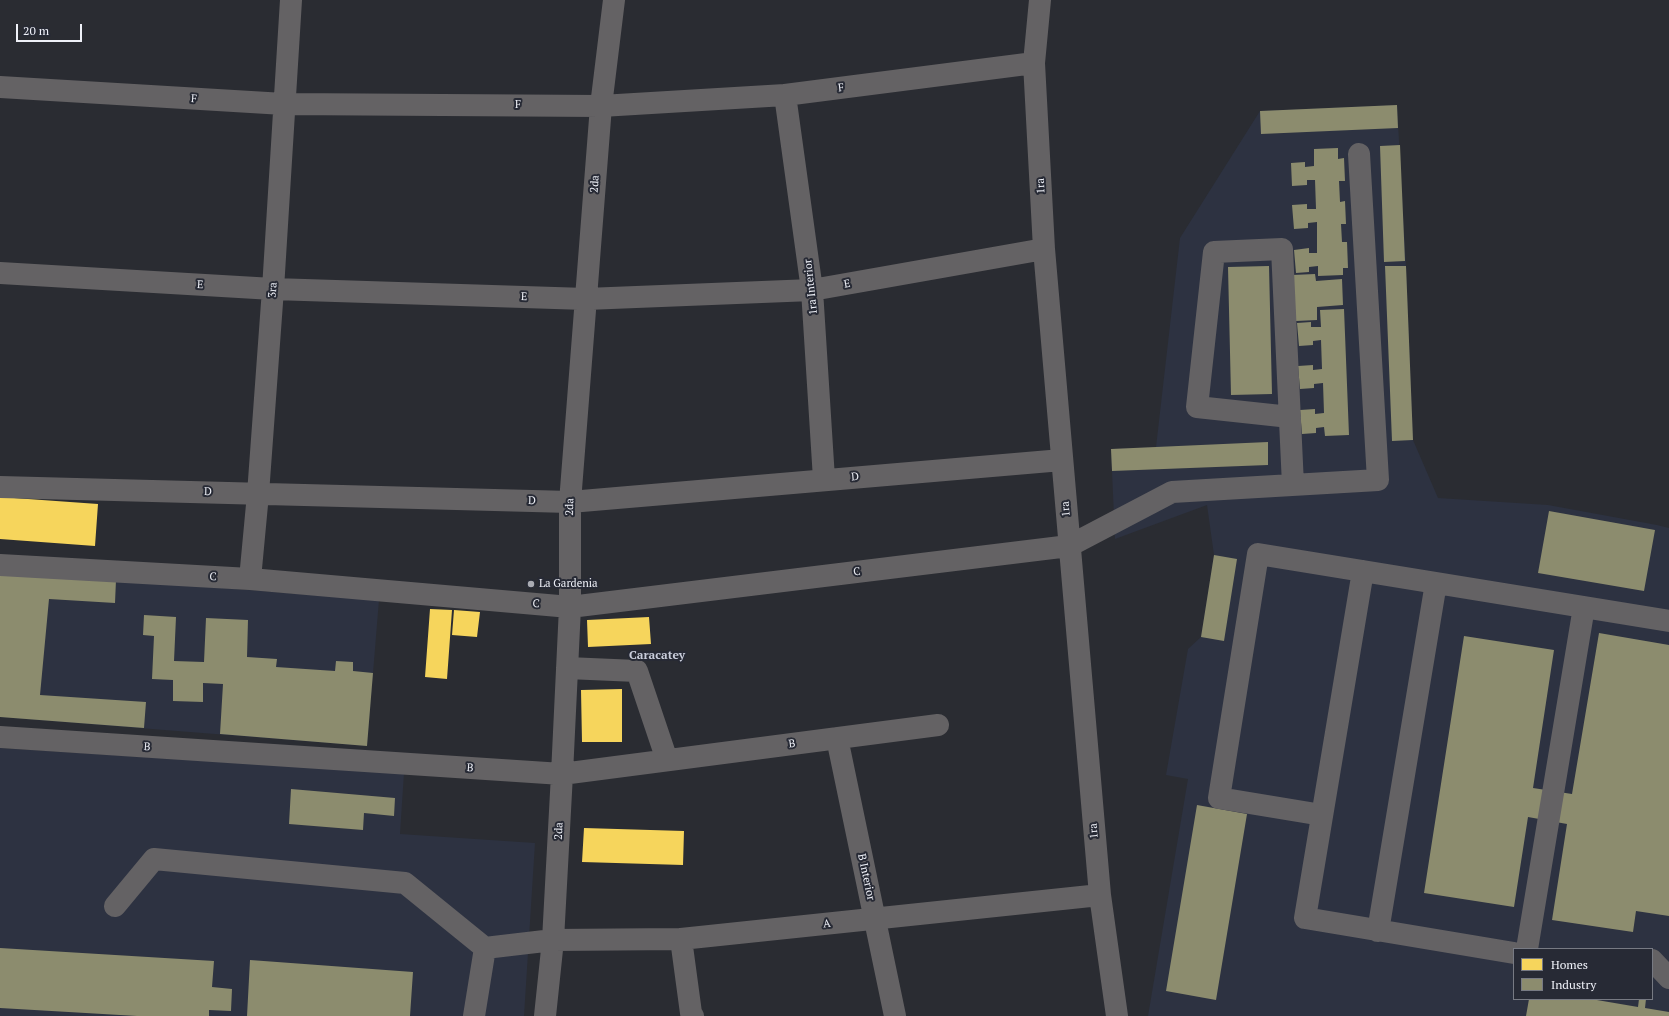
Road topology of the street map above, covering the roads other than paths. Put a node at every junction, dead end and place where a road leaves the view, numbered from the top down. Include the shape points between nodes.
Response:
1 (291, 0) edge
2 (614, 0) edge
3 (1040, 0) edge
4 (1034, 63) junction
5 (0, 87) edge
6 (784, 95) junction
7 (284, 104) junction
8 (601, 106) junction
9 (1359, 154) dead end
10 (1044, 249) junction
11 (0, 273) edge
12 (273, 289) junction
13 (812, 290) junction
14 (586, 299) junction
15 (1290, 417) junction
16 (1062, 460) junction
17 (824, 479) junction
18 (1293, 485) junction
19 (0, 487) edge
20 (258, 494) junction
21 (570, 502) junction
22 (1069, 546) junction
23 (0, 565) edge
24 (1363, 571) junction
25 (250, 579) junction
26 (1436, 582) junction
27 (1584, 607) junction
28 (570, 608) junction
29 (1669, 621) edge
30 (567, 668) junction
31 (938, 725) dead end
32 (0, 737) edge
33 (837, 738) junction
34 (666, 760) junction
35 (562, 774) junction
36 (1322, 815) junction
37 (1100, 896) junction
38 (115, 906) dead end
39 (875, 919) junction
40 (1378, 930) junction
41 (681, 939) junction
42 (553, 940) junction
43 (485, 948) junction
44 (1527, 948) edge
45 (1513, 953) edge
46 (1653, 961) edge
47 (1669, 978) edge
48 (474, 1016) edge
49 (545, 1016) edge
50 (693, 1016) edge
51 (895, 1016) edge
52 (1117, 1016) edge

1 - 7 street, 3ra
2 - 8 street, 2da
3 - 4 street, 1ra
4 - 6 street, F
4 - 10 street, 1ra
5 - 7 street, F
6 - 8 street, F
6 - 13 street, 1ra Interior
7 - 8 street, F
7 - 12 street, 3ra
8 - 14 street, 2da
9 - 18 street via 1378,480
10 - 13 street, E
10 - 16 street, 1ra
11 - 12 street, E
12 - 14 street, E
12 - 20 street, 3ra
13 - 14 street, E
13 - 17 street, 1ra Interior
14 - 21 street, 2da
15 - 15 street via 1282,249 1214,252 1196,407
15 - 18 street
16 - 17 street, D
16 - 22 street, 1ra
17 - 21 street, D
18 - 22 street via 1172,492
19 - 20 street, D
20 - 21 street, D
20 - 25 street, 3ra
21 - 28 street, 2da
22 - 28 street, C
22 - 37 street, 1ra
23 - 25 street, C
24 - 26 street
24 - 36 street
24 - 36 street via 1258,554 1219,798
25 - 28 street, C
26 - 27 street
26 - 40 street
27 - 29 street
27 - 44 street
28 - 30 street, 2da
30 - 34 street via 637,671
30 - 35 street, 2da
31 - 33 street, B
32 - 35 street, B
33 - 34 street, B
33 - 39 street, B Interior
34 - 35 street, B
35 - 42 street, 2da
36 - 40 street via 1305,918
37 - 39 street, A
37 - 52 street, 1ra
38 - 43 street via 154,859 405,883
39 - 41 street, A
39 - 51 street, B Interior
40 - 45 street
41 - 42 street, A
41 - 50 street
42 - 43 street, A
42 - 49 street, 2da
43 - 48 street
46 - 47 street

